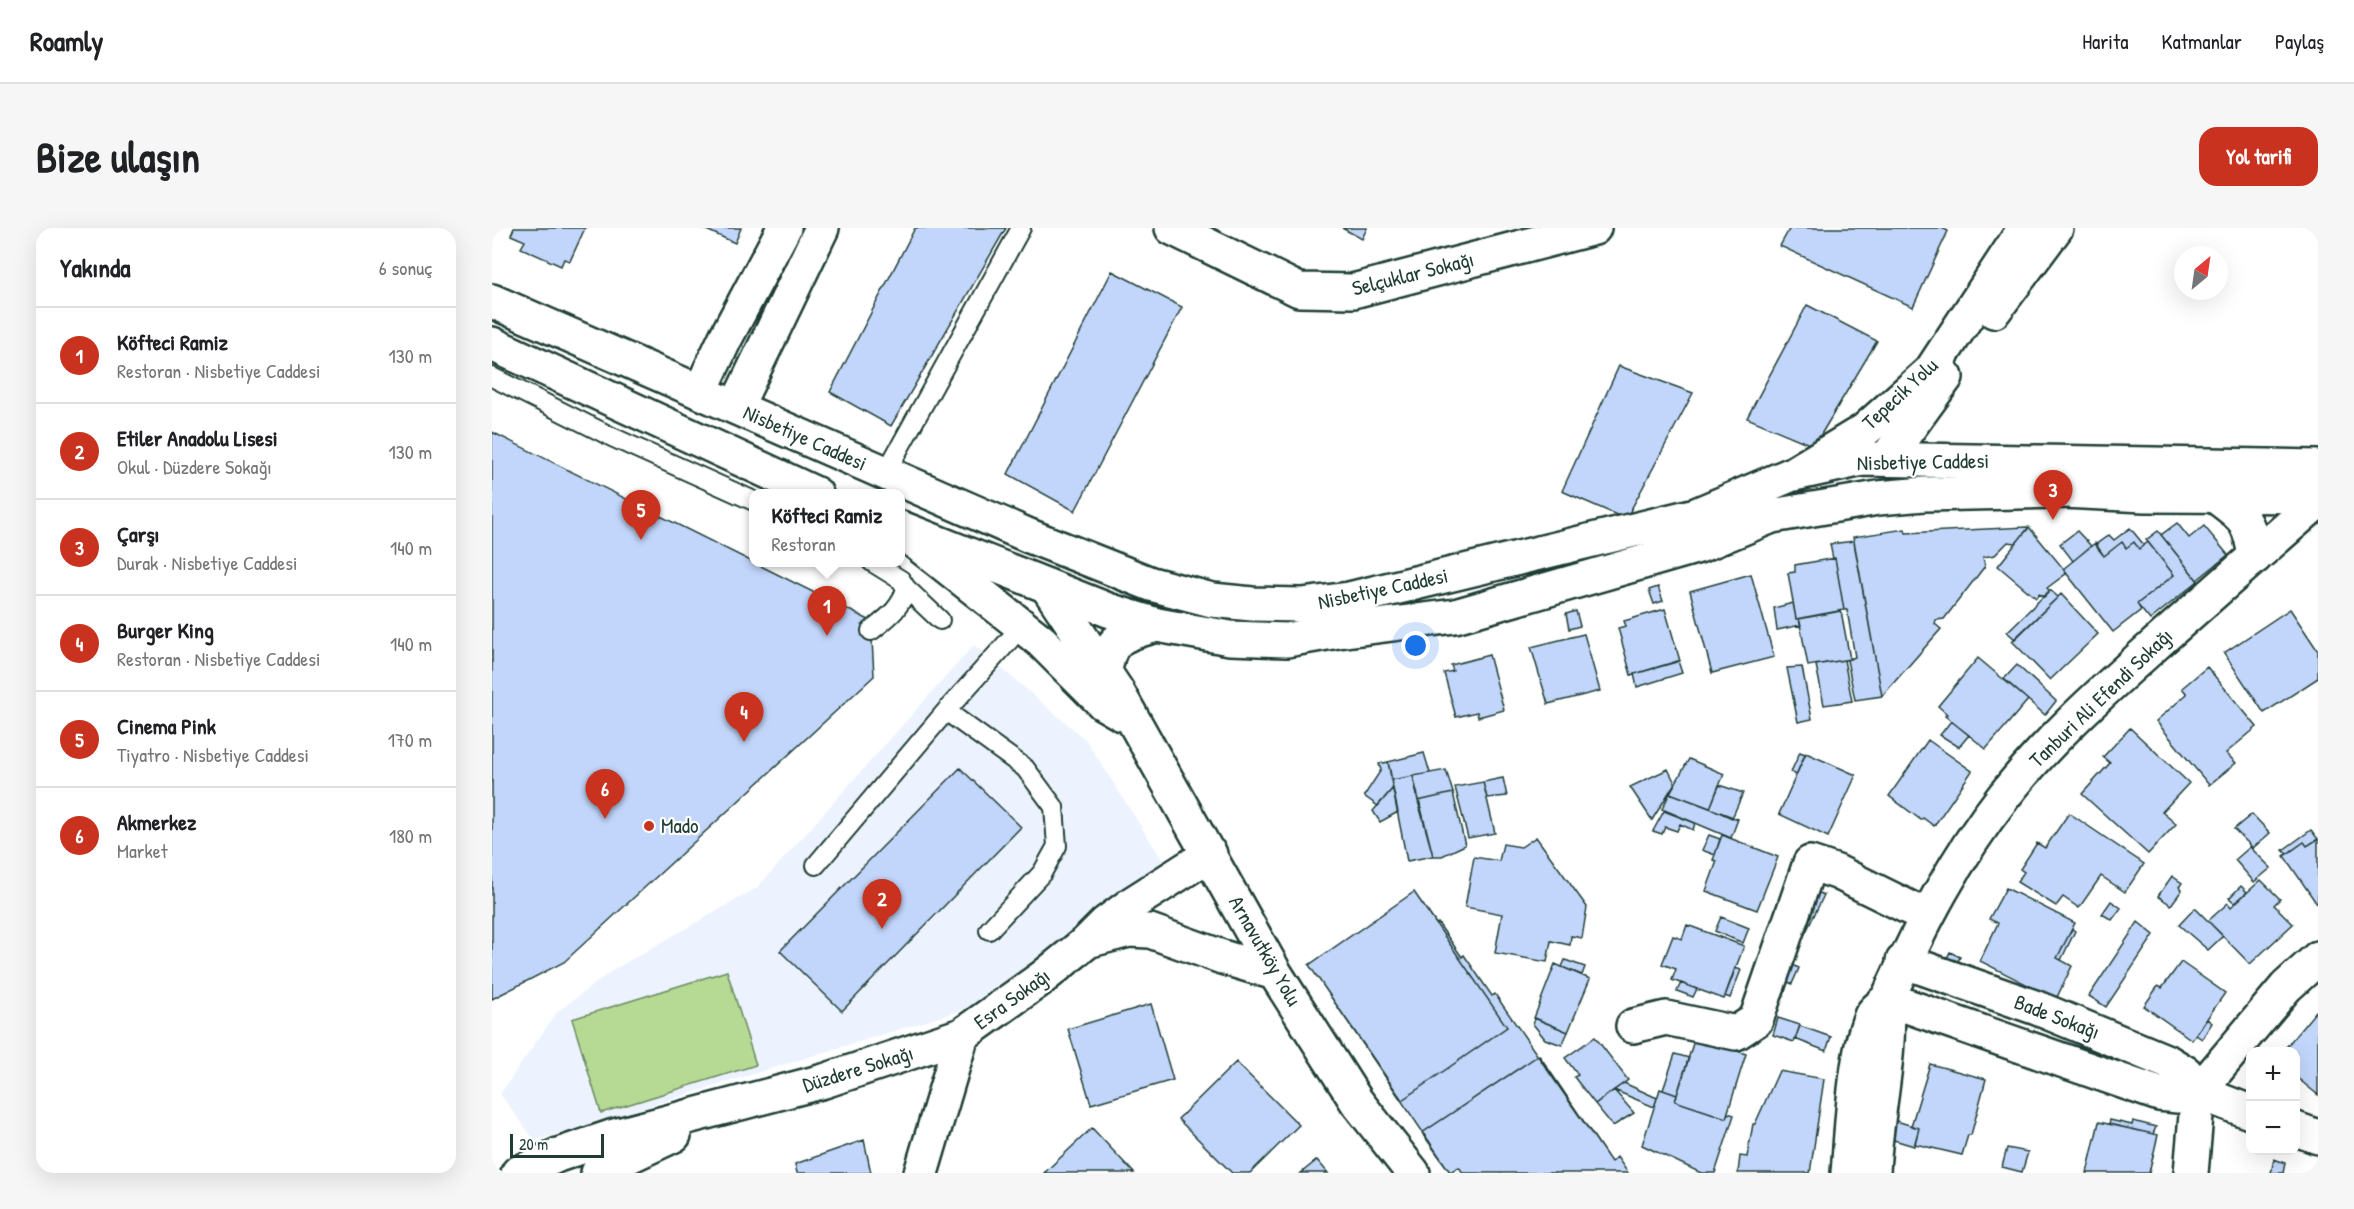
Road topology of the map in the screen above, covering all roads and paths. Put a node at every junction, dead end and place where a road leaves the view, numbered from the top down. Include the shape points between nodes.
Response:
1 (784, 228) edge
2 (822, 228) edge
3 (1021, 228) edge
4 (1594, 228) edge
5 (2025, 228) edge
6 (2056, 228) edge
7 (1174, 229) edge
8 (492, 301) edge
9 (492, 344) edge
10 (492, 377) edge
11 (700, 392) junction
12 (736, 407) junction
13 (1920, 411) junction
14 (724, 451) junction
15 (1887, 458) junction
16 (1939, 460) junction
17 (2318, 467) edge
18 (885, 474) junction
19 (1790, 475) junction
20 (752, 489) edge
21 (805, 489) edge
22 (2214, 495) junction
23 (2318, 498) edge
24 (749, 499) edge
25 (1772, 516) junction
26 (905, 533) edge
27 (1027, 535) junction
28 (2255, 557) junction
29 (880, 567) edge
30 (984, 576) junction
31 (1047, 586) junction
32 (906, 588) junction
33 (940, 620) dead end
34 (1157, 625) junction
35 (1022, 626) junction
36 (872, 631) dead end
37 (1106, 675) junction
38 (946, 711) junction
39 (1131, 720) junction
40 (1210, 854) junction
41 (816, 865) dead end
42 (1926, 916) junction
43 (989, 930) dead end
44 (1089, 940) junction
45 (2318, 958) edge
46 (1904, 961) junction
47 (1275, 972) junction
48 (1887, 999) junction
49 (1633, 1026) dead end
50 (962, 1035) junction
51 (2198, 1092) junction
52 (752, 1099) junction
53 (2246, 1110) edge
54 (2300, 1131) edge
55 (2318, 1137) edge
56 (518, 1173) edge
57 (598, 1173) edge
58 (921, 1173) edge
59 (1413, 1173) edge
60 (1848, 1173) edge
61 (1873, 1173) edge
62 (2191, 1173) edge

1 - 11 main road
2 - 12 main road
3 - 18 lane
4 - 7 main road, Selçuklar Sokağı via 1353,291 1299,290
5 - 19 main road, Tepecik Yolu via 1931,371 1865,430
6 - 13 main road, Tepecik Yolu
8 - 11 main road, Nisbetiye Caddesi
9 - 14 main road
10 - 24 lane
11 - 12 main road, Nisbetiye Caddesi
11 - 14 main road via 707,426
12 - 18 main road, Nisbetiye Caddesi
13 - 15 main road, Tepecik Yolu
13 - 16 main road via 1932,451
14 - 20 lane
14 - 21 main road
15 - 16 main road, Nisbetiye Caddesi
15 - 19 main road, Nisbetiye Caddesi via 1863,459
15 - 25 main road, Tepecik Yolu via 1862,479 1803,495
16 - 17 main road, Nisbetiye Caddesi
18 - 27 main road, Nisbetiye Caddesi
19 - 27 main road, Nisbetiye Caddesi via 1696,515 1349,599 1302,605 1212,600 1178,592
22 - 23 main road, Nisbetiye Caddesi
22 - 25 main road, Nisbetiye Caddesi via 2063,491 1924,494
22 - 28 main road via 2243,517 2251,532
23 - 28 main road, Tanburi Ali Efendi Sokağı
25 - 34 main road, Nisbetiye Caddesi via 1700,546 1455,616 1287,640 1230,638
26 - 30 main road
27 - 30 main road
27 - 31 main road, Arnavutköy Yolu
28 - 42 main road, Tanburi Ali Efendi Sokağı via 2054,739 2004,796
29 - 32 lane via 902,580
30 - 31 main road
30 - 35 main road
31 - 34 main road, Nisbetiye Caddesi
31 - 37 main road, Arnavutköy Yolu
32 - 33 lane
32 - 36 lane via 903,602
34 - 37 main road via 1111,645
35 - 38 lane
35 - 39 main road via 1058,656 1103,703
37 - 39 main road, Arnavutköy Yolu
38 - 41 lane
38 - 43 lane via 1025,768 1054,807 1057,846 1042,873
39 - 40 main road, Arnavutköy Yolu
40 - 44 main road, Esra Sokağı via 1133,903
40 - 47 main road, Arnavutköy Yolu
42 - 46 main road, Tanburi Ali Efendi Sokağı
42 - 49 main road via 1836,872 1810,864 1756,1020 1736,1033 1666,1018
44 - 47 main road via 1130,930 1150,931
44 - 50 main road, Esra Sokağı
45 - 51 main road via 2286,987
46 - 48 main road, Tanburi Ali Efendi Sokağı
46 - 51 main road, Bade Sokağı via 2037,1008 2168,1062 2186,1073
47 - 59 main road, Arnavutköy Yolu via 1357,1102
48 - 51 main road, Bade Sokağı via 2159,1094
48 - 60 main road, Tanburi Ali Efendi Sokağı via 1872,1014 1861,1053
48 - 61 main road, Tanburi Ali Efendi Sokağı via 1889,1027
50 - 52 main road, Düzdere Sokağı via 824,1081
50 - 58 main road, Esra Sokağı
51 - 53 main road, Bade Sokağı
51 - 62 main road
52 - 56 main road via 611,1137
52 - 57 main road
54 - 55 main road

